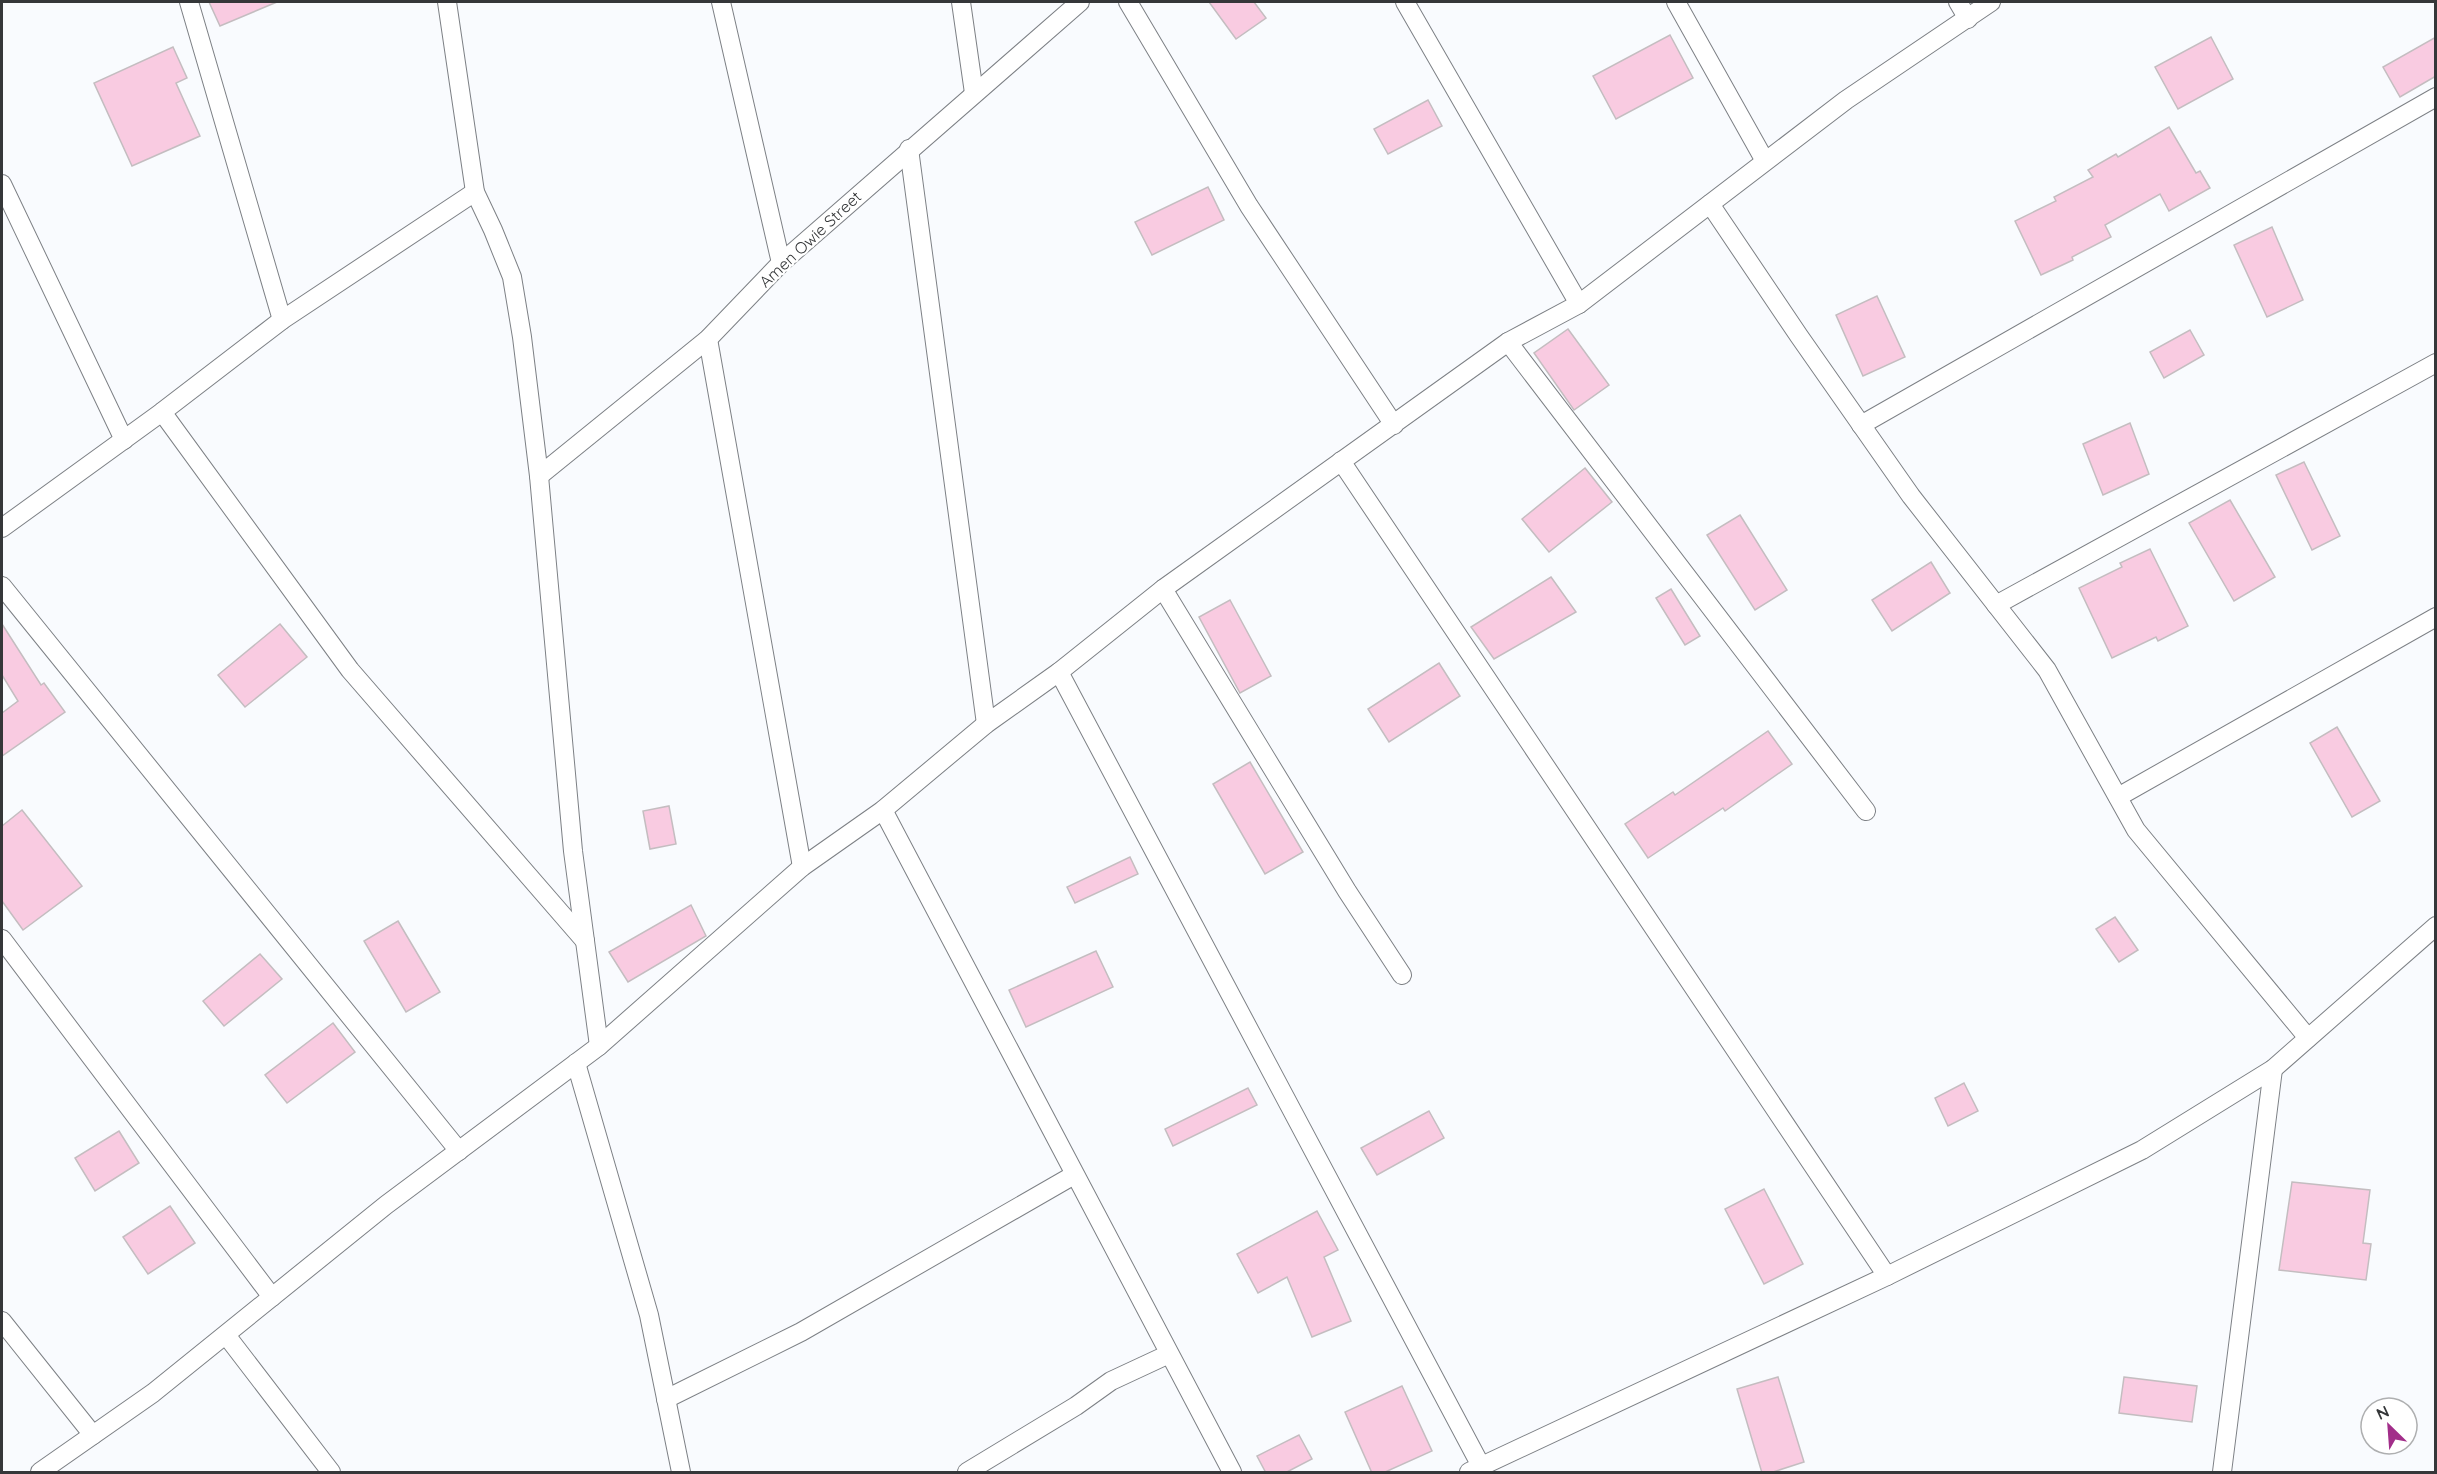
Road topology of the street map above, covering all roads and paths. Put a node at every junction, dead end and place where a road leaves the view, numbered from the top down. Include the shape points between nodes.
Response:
1 (189, 2) edge
2 (447, 2) edge
3 (721, 2) edge
4 (962, 2) edge
5 (1080, 2) edge
6 (1128, 2) edge
7 (1405, 2) edge
8 (1676, 2) edge
9 (1958, 2) edge
10 (1991, 2) edge
11 (1968, 19) junction
12 (974, 93) junction
13 (2436, 98) edge
14 (909, 149) junction
15 (1766, 161) junction
16 (2, 184) edge
17 (475, 192) junction
18 (1710, 204) junction
19 (781, 263) junction
20 (1578, 304) junction
21 (282, 320) junction
22 (708, 339) junction
23 (1508, 342) junction
24 (2436, 363) edge
25 (162, 412) junction
26 (1394, 425) junction
27 (1861, 425) junction
28 (124, 440) junction
29 (1341, 461) junction
30 (539, 476) junction
31 (2, 528) edge
32 (2, 586) edge
33 (1163, 589) junction
34 (1996, 605) junction
35 (2436, 617) edge
36 (1059, 672) junction
37 (986, 724) junction
38 (2118, 797) junction
39 (883, 810) junction
40 (1866, 811) dead end
41 (802, 867) junction
42 (2436, 926) edge
43 (2, 939) edge
44 (585, 941) junction
45 (1402, 975) dead end
46 (2308, 1038) junction
47 (599, 1046) junction
48 (576, 1063) junction
49 (2273, 1069) junction
50 (459, 1151) junction
51 (1074, 1175) junction
52 (1887, 1276) junction
53 (272, 1298) junction
54 (2, 1321) edge
55 (226, 1335) junction
56 (1169, 1354) junction
57 (666, 1399) junction
58 (93, 1435) junction
59 (1475, 1469) edge
60 (40, 1473) edge
61 (331, 1473) edge
62 (681, 1473) edge
63 (967, 1473) edge
64 (1232, 1473) edge
65 (2222, 1473) edge

1 - 21 street
2 - 17 street
3 - 19 street
4 - 12 street
5 - 12 street, Amen Owie Street
6 - 26 street via 1249,206
7 - 20 street
8 - 15 street
9 - 11 street
10 - 11 street
11 - 15 street via 1846,100
12 - 14 street, Amen Owie Street
13 - 27 street
14 - 19 street, Amen Owie Street
14 - 37 street
15 - 18 street
16 - 28 street
17 - 21 street
17 - 30 street via 512,277
18 - 20 street
18 - 27 street
19 - 22 street, Amen Owie Street
20 - 23 street
21 - 25 street
22 - 30 street, Amen Owie Street
22 - 41 street
23 - 26 street
23 - 40 street
24 - 34 street
25 - 28 street
25 - 44 street via 350,670
26 - 29 street
27 - 34 street
28 - 31 street
29 - 33 street
29 - 52 street
30 - 44 street via 573,851
32 - 50 street
33 - 36 street
33 - 45 street
34 - 38 street via 2047,669
35 - 38 street
36 - 37 street
36 - 59 street
37 - 39 street
38 - 46 street via 2136,830
39 - 41 street
39 - 51 street
41 - 47 street
42 - 46 street
43 - 53 street
44 - 47 street
46 - 49 street
47 - 48 street
48 - 50 street
48 - 57 street via 649,1315
49 - 52 street via 2142,1150
49 - 65 street
50 - 53 street
51 - 56 street
51 - 57 street via 801,1332
52 - 59 street
53 - 55 street
54 - 58 street
55 - 58 street
55 - 61 street
56 - 63 street via 1111,1381
56 - 64 street
57 - 62 street
58 - 60 street

